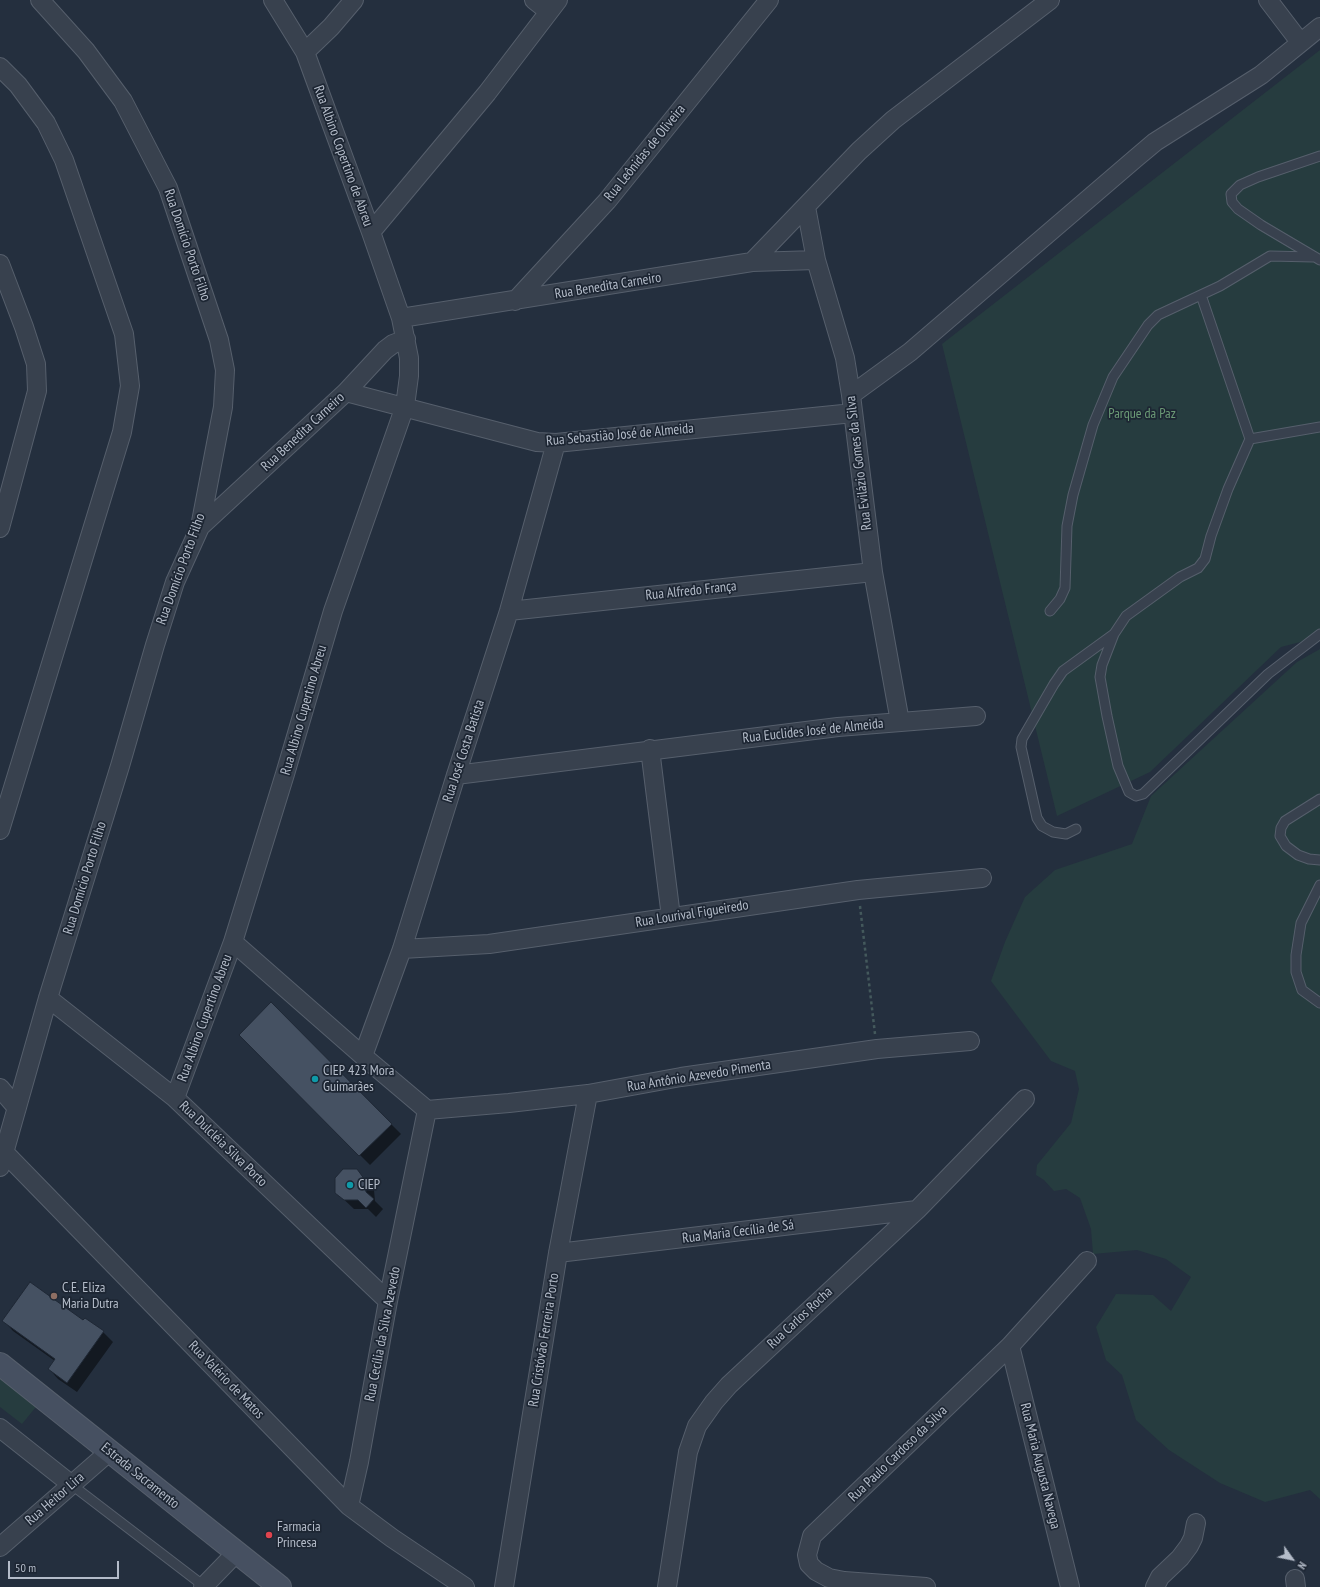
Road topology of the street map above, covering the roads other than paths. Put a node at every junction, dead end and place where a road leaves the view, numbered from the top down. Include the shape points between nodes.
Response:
1 (40, 0) edge
2 (273, 0) edge
3 (354, 0) edge
4 (534, 0) edge
5 (769, 0) edge
6 (1268, 0) edge
7 (1047, 1) edge
8 (553, 5) edge
9 (1320, 27) edge
10 (1300, 42) junction
11 (305, 52) junction
12 (0, 67) edge
13 (1320, 156) edge
14 (806, 207) junction
15 (371, 232) junction
16 (1317, 258) edge
17 (816, 260) junction
18 (752, 262) junction
19 (0, 264) edge
20 (1201, 295) junction
21 (515, 301) junction
22 (401, 318) junction
23 (406, 339) junction
24 (346, 392) junction
25 (851, 395) junction
26 (405, 406) junction
27 (852, 413) junction
28 (1320, 427) edge
29 (1250, 439) junction
30 (556, 442) junction
31 (8, 474) edge
32 (200, 527) junction
33 (0, 528) edge
34 (873, 572) junction
35 (509, 611) junction
36 (1050, 611) dead end
37 (1114, 634) junction
38 (1320, 634) edge
39 (976, 716) dead end
40 (900, 722) junction
41 (650, 749) junction
42 (456, 775) junction
43 (1320, 799) edge
44 (1076, 829) dead end
45 (0, 830) edge
46 (1320, 860) edge
47 (982, 878) dead end
48 (1320, 885) edge
49 (671, 917) junction
50 (234, 942) junction
51 (402, 949) junction
52 (48, 998) junction
53 (1320, 1003) edge
54 (970, 1041) dead end
55 (363, 1056) junction
56 (0, 1088) edge
57 (588, 1094) junction
58 (175, 1098) junction
59 (1025, 1099) dead end
60 (17, 1108) junction
61 (428, 1110) junction
62 (2, 1160) edge
63 (917, 1210) junction
64 (558, 1253) junction
65 (1087, 1261) dead end
66 (388, 1301) junction
67 (1010, 1346) junction
68 (0, 1364) edge
69 (0, 1428) edge
70 (109, 1452) junction
71 (72, 1485) junction
72 (349, 1506) junction
73 (1196, 1523) dead end
74 (0, 1547) edge
75 (236, 1553) junction
76 (204, 1587) edge
77 (280, 1587) edge
78 (465, 1587) edge
79 (504, 1587) edge
80 (667, 1587) edge
81 (926, 1587) edge
82 (1070, 1587) edge
83 (1155, 1587) edge

1 - 32 street, Rua Domício Porto Filho via 86,51 123,100 168,188 219,340 225,370 223,407
2 - 11 street, Rua Albino Copertino de Abreu
3 - 11 street
4 - 8 street
5 - 21 street, Rua Leônidas de Oliveira via 607,201
6 - 10 street
7 - 14 street via 893,120 859,151
8 - 15 street via 487,92
9 - 10 street
10 - 25 street via 1261,75 1141,154 916,347
11 - 15 street, Rua Albino Copertino de Abreu
12 - 45 street via 18,85 46,123 64,160 124,334 130,386 122,432
13 - 16 lane via 1258,177 1240,185 1231,194 1232,202 1238,209 1261,226
14 - 17 street, Rua Evilázio Gomes da Silva
14 - 18 street
15 - 22 street, Rua Albino Copertino de Abreu
16 - 20 lane via 1270,256
17 - 18 street, Rua Benedita Carneiro
17 - 25 street, Rua Evilázio Gomes da Silva via 843,350
18 - 21 street, Rua Benedita Carneiro
19 - 31 street via 36,364 37,391
20 - 29 lane
20 - 36 lane via 1158,315 1113,377 1093,425 1073,495 1067,526 1065,588
21 - 22 street, Rua Benedita Carneiro
22 - 23 street, Rua Albino Cupertino Abreu
23 - 24 street, Rua Benedita Carneiro via 385,350
23 - 26 street, Rua Albino Cupertino Abreu via 409,358
24 - 26 street, Rua Sebastião José de Almeida
24 - 32 street, Rua Benedita Carneiro
25 - 27 street, Rua Evilázio Gomes da Silva
26 - 30 street, Rua Sebastião José de Almeida via 523,440
26 - 50 street, Rua Albino Cupertino Abreu via 333,611
27 - 30 street, Rua Sebastião José de Almeida
27 - 34 street, Rua Evilázio Gomes da Silva
28 - 29 lane
29 - 37 lane via 1228,489 1205,559 1198,568 1180,577 1126,616
30 - 35 street, Rua José Costa Batista
31 - 33 street
32 - 52 street, Rua Domício Porto Filho via 175,582
34 - 35 street, Rua Alfredo França
34 - 40 street, Rua Evilázio Gomes da Silva
35 - 42 street, Rua José Costa Batista
37 - 38 lane via 1100,676 1118,766 1129,792 1136,796 1143,794 1268,674
37 - 44 lane via 1063,671 1022,739 1020,747 1037,818 1042,826 1053,832 1066,834
39 - 40 street, Rua Euclides José de Almeida
40 - 41 street, Rua Euclides José de Almeida
41 - 42 street, Rua Euclides José de Almeida
41 - 49 street
42 - 51 street, Rua José Costa Batista
43 - 46 lane via 1285,821 1280,836 1286,846 1298,855 1309,860
47 - 49 street, Rua Lourival Figueiredo via 858,890
48 - 53 lane via 1301,923 1296,972 1302,990
49 - 51 street, Rua Lourival Figueiredo via 489,944
50 - 55 street
50 - 58 street, Rua Albino Cupertino Abreu
51 - 55 street, Rua José Costa Batista
52 - 58 street, Rua Dulcléia Silva Porto
52 - 60 street, Rua Domício Porto Filho
54 - 57 street, Rua Antônio Azevedo Pimenta via 877,1049 681,1076
55 - 61 street
56 - 60 street
57 - 61 street, Rua Antônio Azevedo Pimenta
57 - 64 street, Rua Cristóvão Ferreira Porto
58 - 66 street, Rua Dulcléia Silva Porto
59 - 63 street, Rua Carlos Rocha
60 - 62 street, Rua Domício Porto Filho
61 - 66 street, Rua Cecília da Silva Azevedo
62 - 72 street, Rua Valério de Matos
63 - 64 street, Rua Maria Cecília de Sá
63 - 80 street, Rua Carlos Rocha via 729,1385 698,1426 684,1471
64 - 79 street, Rua Cristóvão Ferreira Porto
65 - 67 street, Rua Paulo Cardoso da Silva
66 - 72 street, Rua Cecília da Silva Azevedo
67 - 81 street, Rua Paulo Cardoso da Silva via 812,1536 808,1547 809,1564 816,1572 829,1578
67 - 82 street, Rua Maria Augusta Navega
68 - 70 main road, Estrada Sacramento
69 - 71 street
70 - 71 street, Rua Heitor Lira
70 - 75 main road, Estrada Sacramento
71 - 74 street, Rua Heitor Lira
71 - 76 lane
72 - 78 street, Rua Valério de Matos
73 - 83 street via 1189,1546 1160,1577
75 - 76 street
75 - 77 main road, Estrada Sacramento

